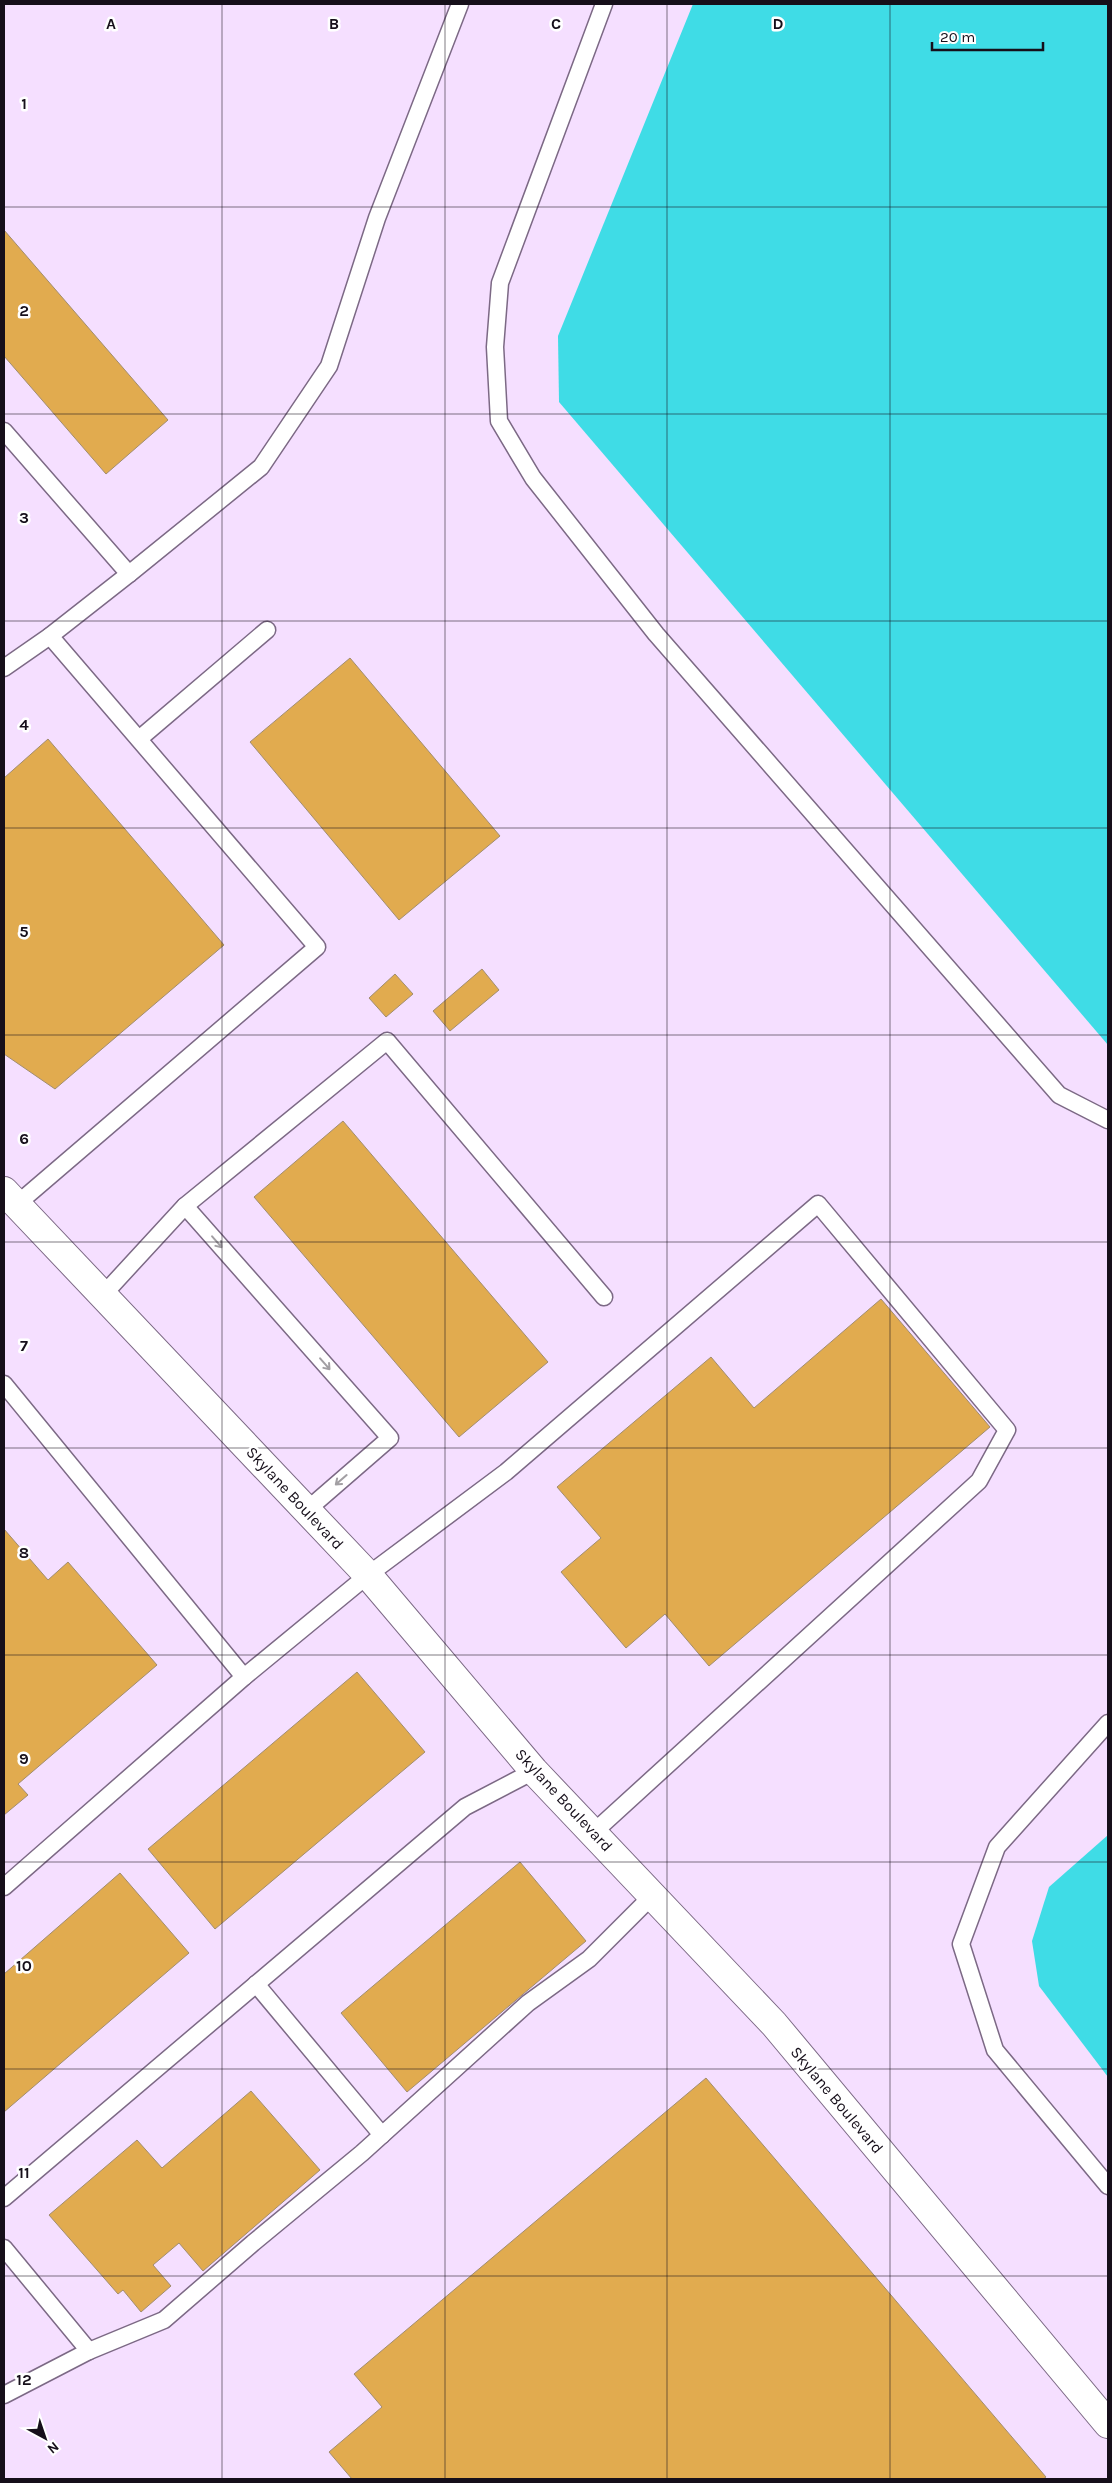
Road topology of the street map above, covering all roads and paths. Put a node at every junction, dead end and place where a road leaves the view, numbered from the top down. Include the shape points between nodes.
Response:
1 (460, 4) edge
2 (604, 4) edge
3 (4, 431) edge
4 (129, 574) junction
5 (267, 630) dead end
6 (50, 636) junction
7 (4, 668) edge
8 (139, 739) junction
9 (1108, 1120) edge
10 (10, 1198) edge
11 (185, 1206) junction
12 (103, 1295) junction
13 (604, 1297) dead end
14 (4, 1384) edge
15 (307, 1510) junction
16 (368, 1575) junction
17 (244, 1677) junction
18 (1108, 1723) edge
19 (534, 1771) junction
20 (594, 1832) junction
21 (4, 1887) edge
22 (652, 1896) junction
23 (256, 1984) junction
24 (382, 2135) junction
25 (1108, 2186) edge
26 (4, 2198) edge
27 (4, 2248) edge
28 (89, 2351) junction
29 (4, 2395) edge
30 (1108, 2424) edge

1 - 4 lane via 377,218 329,366 261,467
2 - 9 lane via 500,283 496,347 499,421 533,478 656,634 1059,1095
3 - 4 lane
4 - 6 lane
5 - 8 lane
6 - 7 lane
6 - 8 lane
8 - 10 lane via 317,947
10 - 12 street, Skylane Boulevard
11 - 12 lane
11 - 13 lane via 387,1041
11 -> 15 lane via 390,1438
12 - 15 street, Skylane Boulevard
14 - 17 lane
15 - 16 street, Skylane Boulevard
16 - 17 lane
16 - 19 street, Skylane Boulevard
16 - 20 lane via 506,1472 818,1204 1007,1430 979,1481
17 - 21 lane
18 - 25 lane via 997,1847 961,1944 995,2050
19 - 20 street, Skylane Boulevard
19 - 23 lane via 465,1807
20 - 22 street, Skylane Boulevard
22 - 24 lane via 589,1959 528,2003
22 - 30 street, Skylane Boulevard via 774,2024
23 - 24 lane
23 - 26 lane
24 - 28 lane via 164,2320
27 - 28 lane
28 - 29 lane

